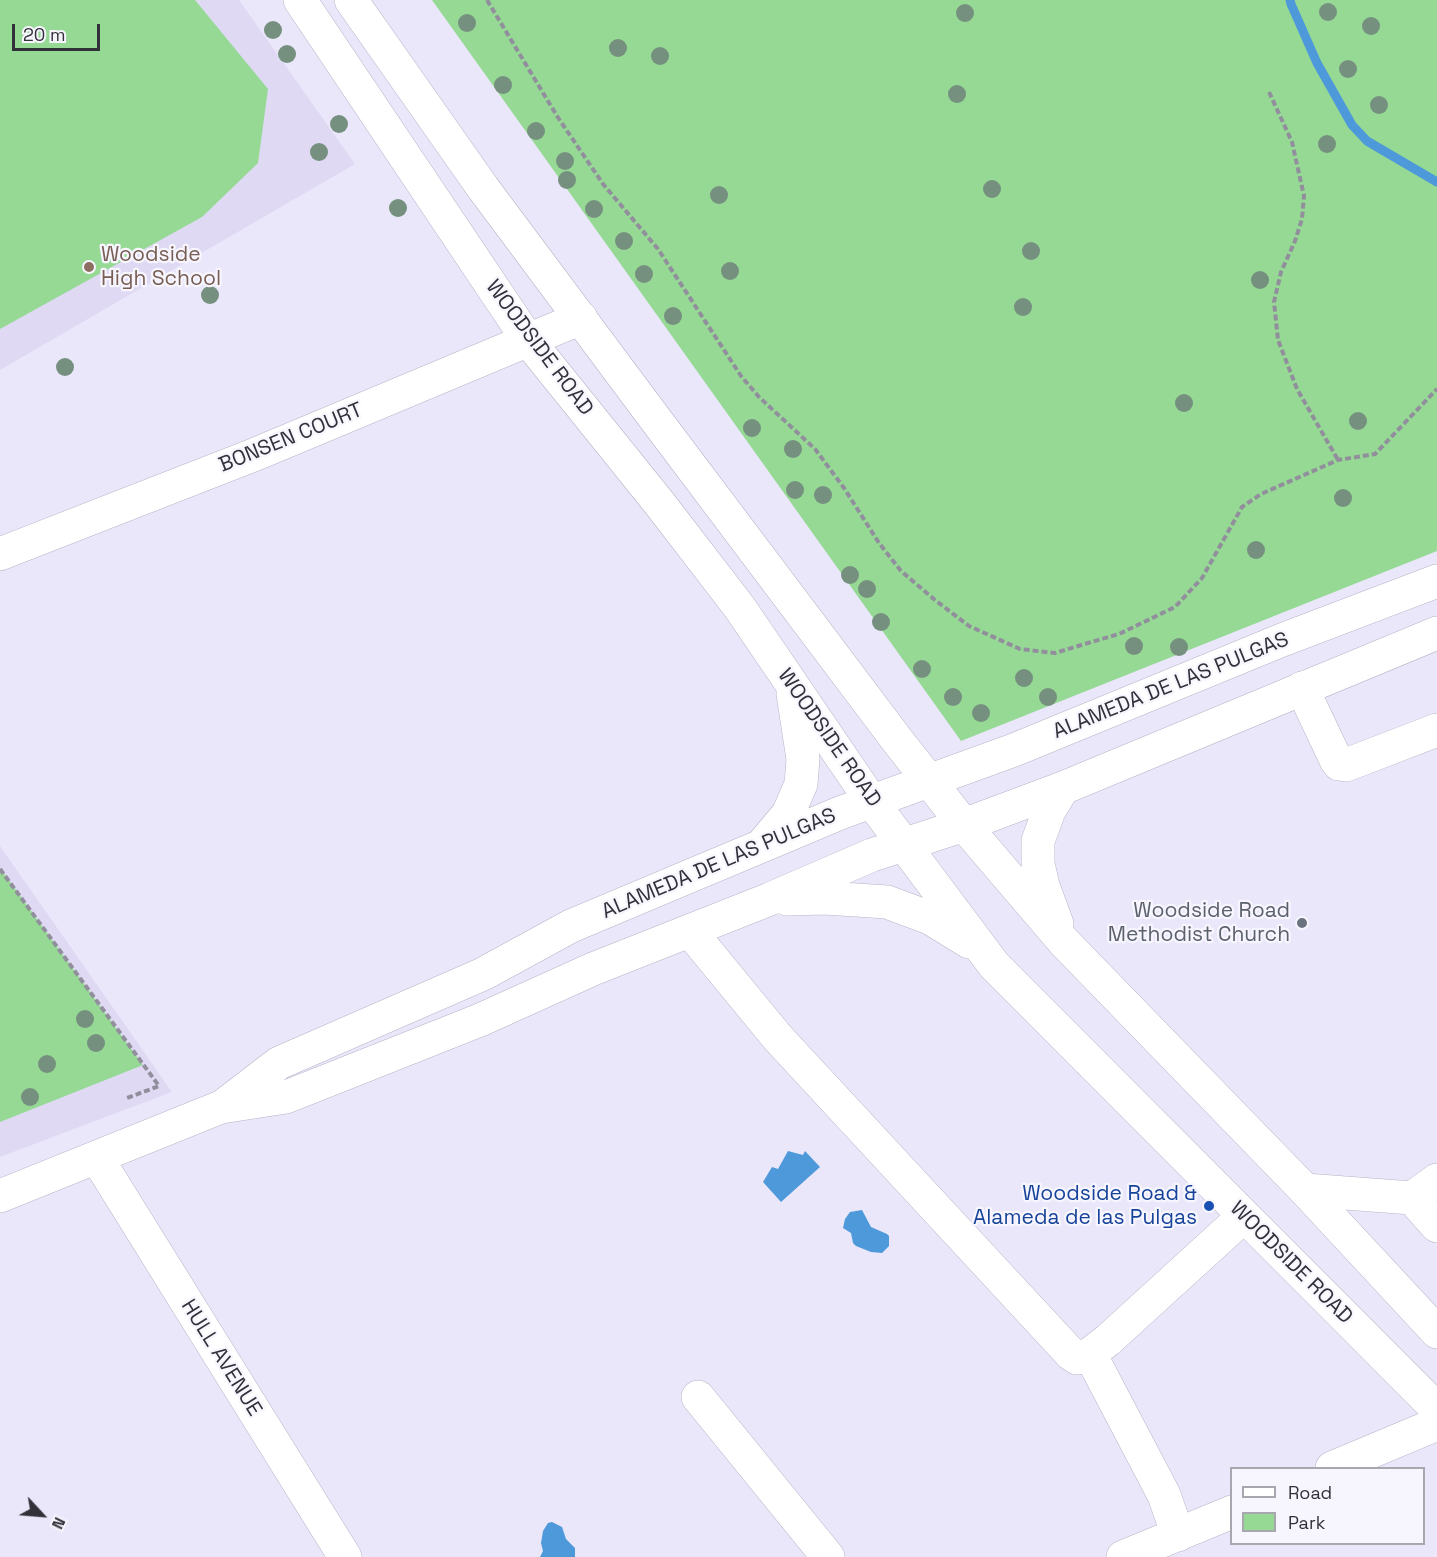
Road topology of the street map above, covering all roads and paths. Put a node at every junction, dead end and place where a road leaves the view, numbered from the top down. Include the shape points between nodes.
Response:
1 (300, 0) edge
2 (351, 0) edge
3 (487, 0) edge
4 (1269, 92) dead end
5 (581, 318) junction
6 (528, 340) junction
7 (1437, 389) edge
8 (1338, 460) junction
9 (0, 554) edge
10 (1437, 581) edge
11 (1437, 633) edge
12 (1282, 640) junction
13 (791, 683) junction
14 (1302, 688) junction
15 (1437, 730) edge
16 (928, 781) junction
17 (1063, 788) junction
18 (873, 802) junction
19 (964, 825) junction
20 (904, 846) junction
21 (761, 847) junction
22 (0, 869) edge
23 (770, 899) junction
24 (690, 931) junction
25 (1064, 942) junction
26 (983, 950) junction
27 (127, 1098) dead end
28 (221, 1107) junction
29 (97, 1158) junction
30 (1424, 1189) edge
31 (1305, 1190) junction
32 (0, 1196) edge
33 (1244, 1216) junction
34 (1437, 1226) edge
35 (1437, 1332) edge
36 (1090, 1354) junction
37 (698, 1397) dead end
38 (1437, 1409) edge
39 (1437, 1424) edge
40 (1334, 1467) edge
41 (1230, 1513) edge
42 (1178, 1535) junction
43 (345, 1557) edge
44 (828, 1557) edge
45 (1123, 1557) edge

1 - 6 main road, WOODSIDE ROAD
2 - 5 main road via 483,188
3 - 8 path via 557,116 597,174 658,249 741,376 815,449 901,571 969,626 1020,648 1055,652 1119,634 1175,607 1202,578 1242,507 1261,494
4 - 8 path via 1292,142 1304,195 1302,219 1274,302 1278,340 1298,389
5 - 6 main road, BONSEN COURT
5 - 16 main road
6 - 9 main road, BONSEN COURT via 256,454
6 - 13 main road, WOODSIDE ROAD via 740,608
7 - 8 path via 1375,454
10 - 12 main road, ALAMEDA DE LAS PULGAS
11 - 14 main road, ALAMEDA DE LAS PULGAS
12 - 14 main road
12 - 16 main road, ALAMEDA DE LAS PULGAS via 1014,750
13 - 18 main road, WOODSIDE ROAD
13 - 21 main road via 803,759 801,784 788,814
14 - 15 main road via 1339,764 1346,765
14 - 17 main road, ALAMEDA DE LAS PULGAS
16 - 18 main road, ALAMEDA DE LAS PULGAS
16 - 19 main road
17 - 19 main road, ALAMEDA DE LAS PULGAS
17 - 25 main road via 1038,841 1038,864
18 - 20 main road, WOODSIDE ROAD
18 - 21 main road, ALAMEDA DE LAS PULGAS
19 - 20 main road, ALAMEDA DE LAS PULGAS
19 - 25 main road
20 - 23 main road, ALAMEDA DE LAS PULGAS via 872,855
20 - 26 main road, WOODSIDE ROAD
21 - 28 main road, ALAMEDA DE LAS PULGAS via 571,926 483,974 279,1063
22 - 27 path via 159,1086
23 - 24 main road, ALAMEDA DE LAS PULGAS
23 - 26 main road via 887,902 930,918
24 - 28 main road, ALAMEDA DE LAS PULGAS via 286,1097
24 - 36 main road via 778,1038 1071,1354 1077,1358
25 - 31 main road
26 - 33 main road, WOODSIDE ROAD
28 - 29 main road, ALAMEDA DE LAS PULGAS
29 - 32 main road, ALAMEDA DE LAS PULGAS
29 - 43 main road, HULL AVENUE
30 - 31 main road
30 - 34 main road
31 - 35 main road
33 - 36 main road
33 - 38 main road, WOODSIDE ROAD
36 - 42 main road via 1164,1495
37 - 44 main road
39 - 40 main road
41 - 42 main road
42 - 45 main road

